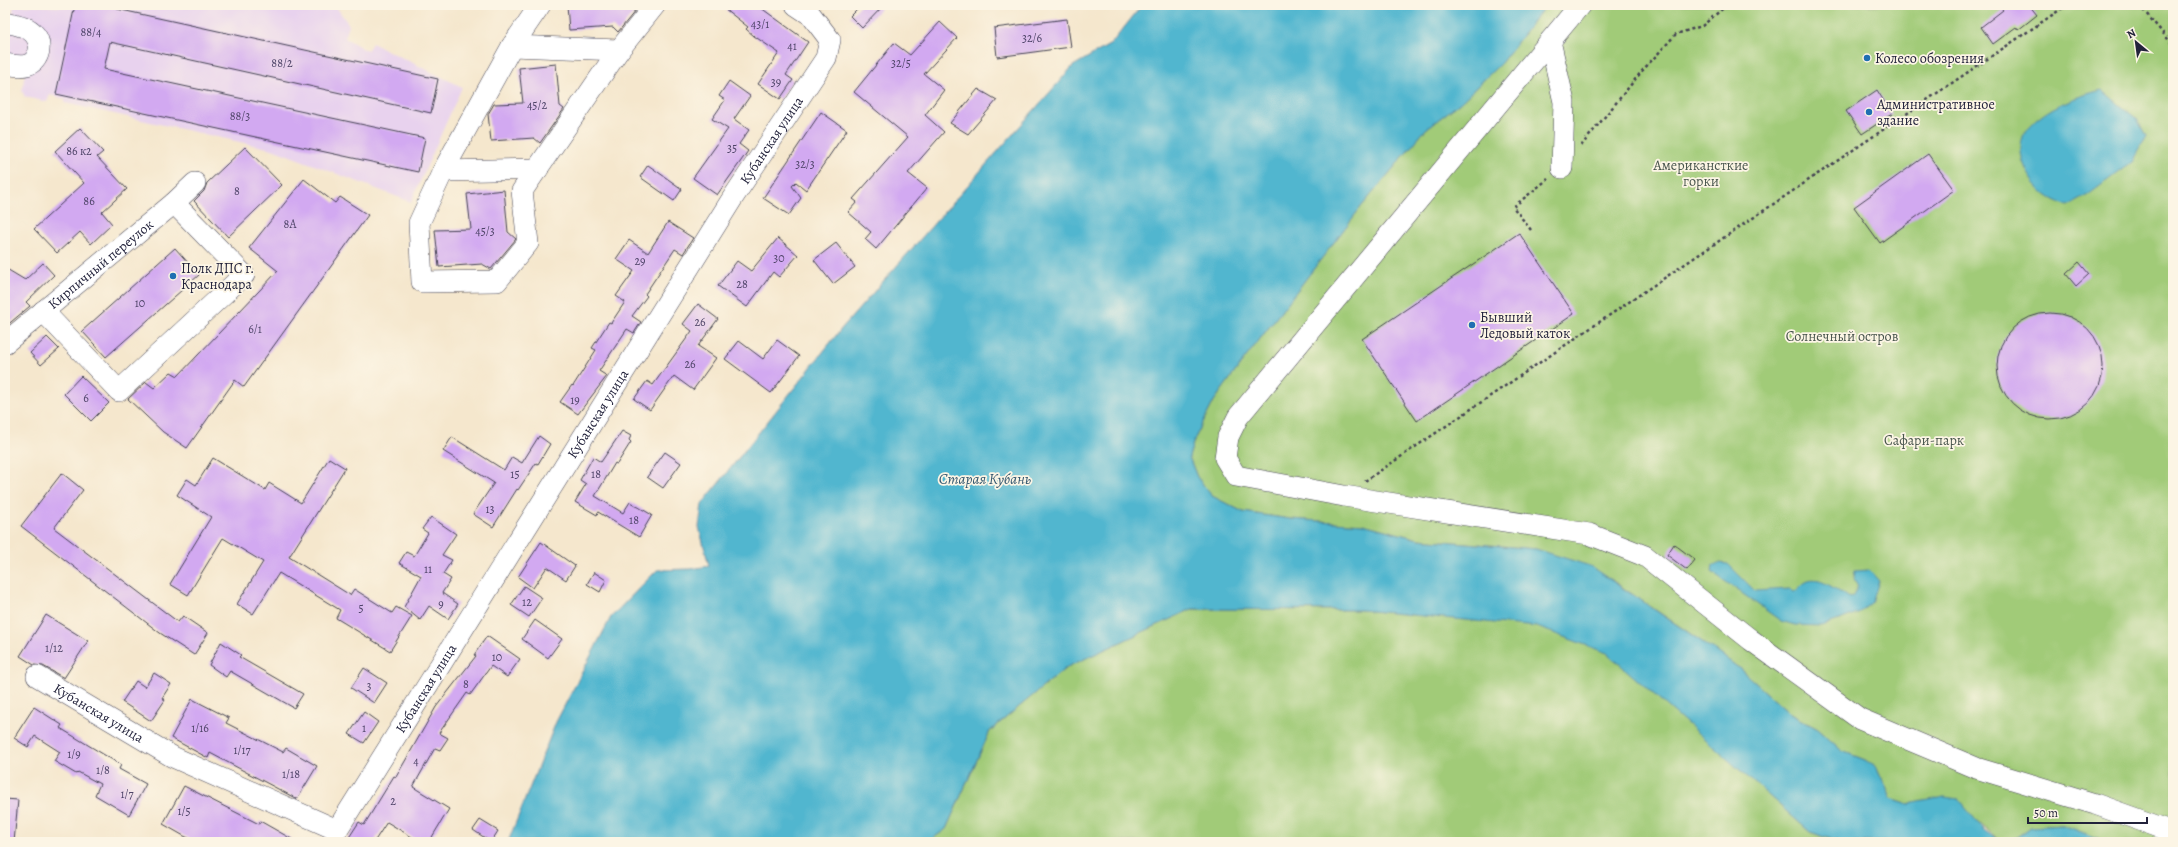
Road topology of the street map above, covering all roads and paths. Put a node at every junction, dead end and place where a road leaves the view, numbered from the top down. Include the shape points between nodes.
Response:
1 (540, 5) edge
2 (655, 5) edge
3 (796, 5) edge
4 (1580, 5) edge
5 (1727, 5) edge
6 (2066, 5) edge
7 (2139, 5) edge
8 (5, 22) edge
9 (1550, 41) junction
10 (2173, 45) edge
11 (512, 46) junction
12 (619, 50) junction
13 (5, 64) edge
14 (1562, 168) junction
15 (538, 169) junction
16 (443, 171) junction
17 (195, 183) dead end
18 (174, 203) junction
19 (1531, 230) dead end
20 (43, 311) junction
21 (5, 343) edge
22 (1344, 496) junction
23 (36, 676) dead end
24 (2173, 832) edge
25 (333, 836) edge

1 - 11 street
2 - 12 street
3 - 25 street, Кубанская улица via 811,15 830,40 826,58 732,199
4 - 9 street
5 - 14 path via 1702,26 1676,34
6 - 22 path
7 - 10 path
8 - 13 street via 34,32 39,45 35,61 28,65
9 - 14 street via 1564,102
9 - 22 street via 1238,417 1228,437 1224,458 1236,476
11 - 12 street
11 - 16 street
12 - 15 street
14 - 19 path via 1513,207
15 - 16 street
15 - 16 street via 522,191 528,243 497,281 422,282 419,223
17 - 18 street, Кирпичный переулок
18 - 20 street, Кирпичный переулок
18 - 20 street via 244,275 119,391
20 - 21 street, Кирпичный переулок
22 - 24 street via 1589,534 1645,556 1751,640 1860,719 1976,768 2095,804
23 - 25 street, Кубанская улица via 173,757

